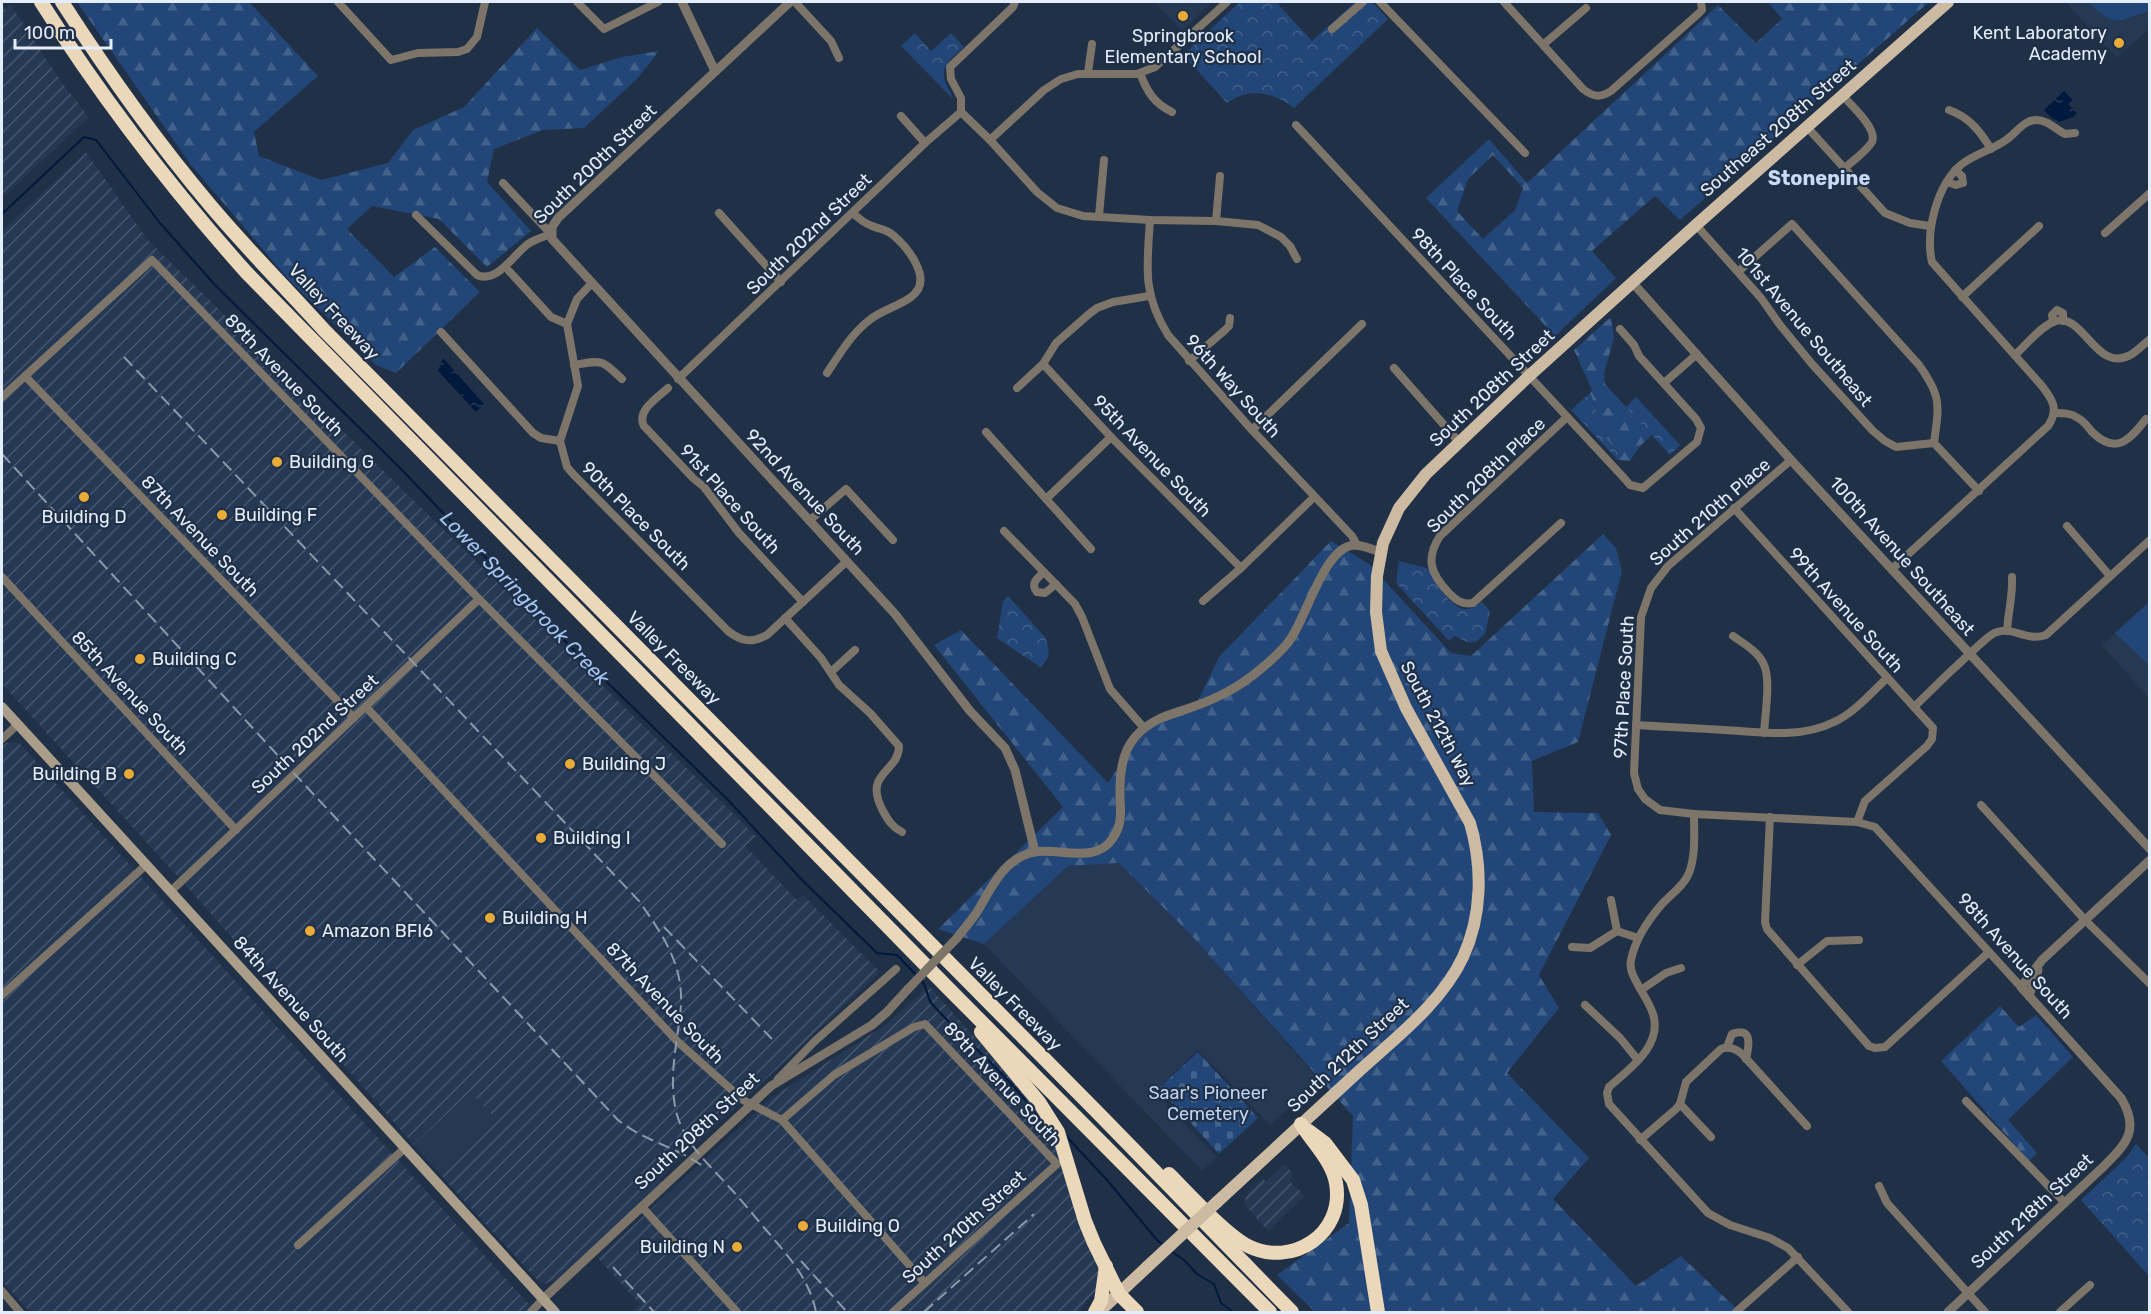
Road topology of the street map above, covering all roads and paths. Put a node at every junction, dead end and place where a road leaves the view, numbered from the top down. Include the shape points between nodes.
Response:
1 (41, 2) edge
2 (56, 2) edge
3 (62, 2) edge
4 (338, 2) edge
5 (485, 2) edge
6 (577, 2) edge
7 (658, 2) edge
8 (682, 2) edge
9 (790, 2) edge
10 (795, 2) edge
11 (1015, 2) edge
12 (1227, 2) edge
13 (1362, 2) edge
14 (1380, 2) edge
15 (1504, 2) edge
16 (1948, 2) edge
17 (1702, 4) edge
18 (1586, 8) dead end
19 (1332, 29) dead end
20 (1092, 44) dead end
21 (1544, 44) junction
22 (839, 58) dead end
23 (715, 71) junction
24 (1088, 73) junction
25 (1140, 73) junction
26 (1842, 95) junction
27 (1949, 110) dead end
28 (961, 112) junction
29 (1172, 112) dead end
30 (901, 116) dead end
31 (1296, 125) dead end
32 (1807, 127) junction
33 (2075, 133) dead end
34 (990, 140) junction
35 (925, 143) junction
36 (1991, 149) junction
37 (1525, 153) dead end
38 (1104, 160) dead end
39 (1844, 169) junction
40 (1955, 170) junction
41 (1220, 176) dead end
42 (1947, 182) junction
43 (503, 183) dead end
44 (2150, 193) edge
45 (719, 213) dead end
46 (853, 213) junction
47 (416, 215) dead end
48 (1099, 216) junction
49 (1150, 220) junction
50 (1216, 221) junction
51 (1696, 225) junction
52 (1930, 226) junction
53 (2039, 226) dead end
54 (2105, 232) dead end
55 (551, 234) junction
56 (1297, 259) dead end
57 (509, 271) dead end
58 (1739, 271) junction
59 (781, 282) junction
60 (1632, 282) junction
61 (591, 284) junction
62 (1149, 296) junction
63 (1962, 297) junction
64 (1230, 318) dead end
65 (567, 324) junction
66 (1362, 324) dead end
67 (1620, 329) dead end
68 (324, 330) junction
69 (441, 332) dead end
70 (2150, 339) edge
71 (1697, 354) junction
72 (2015, 355) junction
73 (1189, 361) junction
74 (1043, 364) junction
75 (574, 365) junction
76 (1394, 368) dead end
77 (827, 373) dead end
78 (25, 376) junction
79 (1529, 376) junction
80 (622, 379) dead end
81 (678, 379) junction
82 (1664, 383) junction
83 (668, 388) dead end
84 (1017, 388) dead end
85 (2, 397) edge
86 (2055, 413) junction
87 (1567, 417) junction
88 (2146, 419) dead end
89 (1251, 430) junction
90 (986, 432) dead end
91 (1111, 437) junction
92 (560, 441) junction
93 (1459, 442) junction
94 (1934, 443) junction
95 (1791, 460) junction
96 (1979, 491) junction
97 (1314, 497) junction
98 (1046, 499) junction
99 (1734, 508) junction
100 (809, 521) junction
101 (1561, 523) dead end
102 (2067, 526) dead end
103 (1388, 530) joint
104 (1004, 531) dead end
105 (893, 540) dead end
106 (2150, 540) edge
107 (1357, 545) junction
108 (1091, 549) dead end
109 (1381, 552) junction
110 (846, 562) junction
111 (1241, 568) junction
112 (1892, 569) junction
113 (1044, 572) junction
114 (2110, 576) junction
115 (2, 577) edge
116 (2012, 577) dead end
117 (1056, 584) junction
118 (1651, 588) joint
119 (479, 599) junction
120 (803, 602) junction
121 (1203, 602) dead end
122 (785, 618) junction
123 (2007, 631) junction
124 (1733, 636) dead end
125 (855, 650) dead end
126 (1969, 654) junction
127 (831, 672) junction
128 (1887, 678) junction
129 (366, 706) junction
130 (2, 707) edge
131 (1914, 707) junction
132 (354, 718) junction
133 (17, 725) junction
134 (1636, 725) junction
135 (1144, 728) junction
136 (1764, 732) junction
137 (2, 739) edge
138 (1981, 805) dead end
139 (1694, 814) junction
140 (1770, 817) junction
141 (1857, 822) junction
142 (236, 830) junction
143 (902, 832) dead end
144 (723, 844) dead end
145 (2150, 849) edge
146 (1035, 852) junction
147 (2150, 860) edge
148 (146, 865) junction
149 (171, 891) junction
150 (1478, 897) joint
151 (1611, 900) dead end
152 (2085, 920) junction
153 (1617, 932) junction
154 (1638, 938) junction
155 (1859, 940) dead end
156 (1572, 947) dead end
157 (2054, 949) junction
158 (1989, 952) junction
159 (1797, 965) junction
160 (1681, 968) dead end
161 (896, 969) dead end
162 (2150, 984) edge
163 (945, 985) junction
164 (2021, 987) junction
165 (1641, 990) junction
166 (2, 995) edge
167 (2029, 996) junction
168 (1585, 1005) dead end
169 (1727, 1047) junction
170 (1744, 1057) junction
171 (1638, 1060) junction
172 (771, 1086) junction
173 (1966, 1101) dead end
174 (1680, 1104) junction
175 (751, 1105) junction
176 (1102, 1117) junction
177 (782, 1120) junction
178 (1301, 1124) junction
179 (1807, 1126) dead end
180 (2131, 1127) joint
181 (1711, 1137) dead end
182 (1640, 1140) junction
183 (405, 1148) junction
184 (1062, 1164) junction
185 (1879, 1185) dead end
186 (2065, 1203) junction
187 (642, 1207) junction
188 (297, 1245) dead end
189 (1798, 1257) junction
190 (1106, 1264) junction
191 (925, 1283) junction
192 (2090, 1285) dead end
193 (2, 1291) edge
194 (1119, 1294) junction
195 (1968, 1294) junction
196 (543, 1299) junction
197 (19, 1312) edge
198 (531, 1312) edge
199 (555, 1312) edge
200 (737, 1312) edge
201 (893, 1312) edge
202 (1097, 1312) edge
203 (1137, 1312) edge
204 (1270, 1312) edge
205 (1292, 1312) edge
206 (1378, 1312) edge
207 (1736, 1312) edge
208 (1848, 1312) edge
209 (1948, 1312) edge
210 (1985, 1312) edge
211 (2060, 1312) edge

1 - 163 highway, Valley Freeway via 132,136 246,272
2 - 68 highway via 118,96 182,179 276,285
3 - 68 highway, Valley Freeway via 176,164
4 - 5 street via 391,60 418,53 467,49 477,37
6 - 7 street via 604,29
8 - 23 street
9 - 23 street, South 200th Street
10 - 22 street via 831,41
11 - 28 street via 950,68 961,98
12 - 25 street via 1155,67
13 - 19 street
14 - 37 street
15 - 21 street
16 - 26 main road, Southeast 208th Street
17 - 21 street via 1698,14 1603,96 1596,97 1583,89
18 - 21 street
20 - 24 street
23 - 55 street, South 200th Street via 558,218
24 - 25 street
24 - 34 street via 1053,83
25 - 29 street via 1153,99
26 - 32 main road, Southeast 208th Street
26 - 39 street via 1874,136 1870,145
27 - 36 street via 1967,118
28 - 34 street
28 - 35 street, South 202nd Street
30 - 35 street
31 - 79 street, 98th Place South
32 - 39 street
32 - 51 main road, Southeast 208th Street
33 - 36 street via 2065,134 2046,122 2034,120
34 - 48 street via 1047,201 1069,212
35 - 46 street, South 202nd Street
36 - 40 street
38 - 48 street
39 - 52 street via 1885,213
40 - 42 street
40 - 42 street via 1963,183 1956,186
41 - 50 street
42 - 52 street
43 - 55 street, 92nd Avenue South
44 - 54 street
45 - 59 street
46 - 59 street, South 202nd Street
46 - 77 street via 862,222 891,233 912,255 918,266 919,288 910,298 876,314 865,324
47 - 55 street, South 200th Street via 483,277 492,276 528,244
48 - 49 street
49 - 50 street
49 - 62 street, 96th Way South via 1146,273
50 - 56 street via 1266,227 1286,242
51 - 58 street, 101st Avenue Southeast
51 - 60 main road, Southeast 208th Street
52 - 63 street via 1932,262
53 - 63 street
55 - 61 street, 92nd Avenue South via 555,244
57 - 65 street via 551,317
58 - 94 street, 101st Avenue Southeast via 1812,364 1873,431 1896,447
58 - 94 street via 1792,224 1931,381 1939,409
59 - 81 street, South 202nd Street
60 - 71 street, 100th Avenue Southeast
60 - 79 main road, South 208th Street
61 - 65 street via 577,299
61 - 81 street, 92nd Avenue South
62 - 73 street, 96th Way South via 1160,322
62 - 74 street via 1097,308 1056,343
63 - 72 street
64 - 73 street via 1229,326
65 - 75 street
66 - 89 street
67 - 82 street
68 - 176 highway, Valley Freeway
69 - 92 street via 533,433
70 - 72 street via 2124,358 2110,357 2073,325 2058,321
71 - 82 street
71 - 95 street, 100th Avenue Southeast
72 - 86 street via 2054,403
73 - 89 street, 96th Way South
74 - 84 street
74 - 91 street, 95th Avenue South
75 - 80 street via 599,361
75 - 92 street via 578,386
76 - 93 street
78 - 85 street
78 - 119 street, 89th Avenue South via 152,260
78 - 132 street, 87th Avenue South
79 - 87 street, 98th Place South
79 - 93 main road, South 208th Street
81 - 100 street, 92nd Avenue South
82 - 87 street, 98th Place South via 1701,428 1697,442 1647,487 1630,485
83 - 120 street, 91st Place South via 642,413 644,426 704,487 735,529
86 - 88 street via 2081,419 2102,441 2115,444 2128,439
86 - 96 street via 2048,426
87 - 101 street, South 208th Place via 1440,536 1431,558 1434,575 1454,599 1466,604 1477,600
89 - 97 street, 96th Way South
90 - 98 street
91 - 98 street
91 - 111 street, 95th Avenue South
92 - 122 street, 90th Place South via 567,467 573,474 728,631 754,641
93 - 103 main road, South 208th Street via 1406,498
94 - 96 street
95 - 99 street, South 210th Place
95 - 112 street, 100th Avenue Southeast
96 - 112 street
97 - 107 street, 96th Way South
97 - 111 street
98 - 108 street
99 - 118 street, South 210th Place via 1668,566
99 - 128 street, 99th Avenue South
100 - 105 street via 846,489
100 - 110 street, 92nd Avenue South
102 - 114 street
103 - 109 main road, South 212th Way
104 - 113 street
106 - 114 street
107 - 109 street
107 - 135 street, South 208th Street via 1344,550 1324,570 1298,629 1268,662 1218,697
109 - 150 main road, South 212th Way via 1376,600 1381,651 1406,708 1470,823 1477,857
110 - 120 street
110 - 146 street, 92nd Avenue South via 1005,748 1015,770
111 - 121 street
112 - 126 street, 100th Avenue Southeast
113 - 117 street
113 - 117 street via 1034,582 1036,592 1045,594
114 - 123 street via 2053,630 2038,638
115 - 142 street, 85th Avenue South
116 - 123 street
117 - 135 street via 1078,609 1113,694
118 - 134 street, 97th Place South via 1641,617
119 - 129 street, South 202nd Street
119 - 144 street, 89th Avenue South
120 - 122 street
122 - 127 street
123 - 126 street via 1991,634
124 - 136 street via 1764,665
125 - 127 street
126 - 131 street
126 - 145 street, 100th Avenue Southeast
127 - 143 street via 843,690 897,743 898,752 878,782 877,799 892,826
128 - 131 street, 99th Avenue South
128 - 136 street via 1834,722 1796,733
129 - 132 street, South 202nd Street
129 - 175 street, 87th Avenue South via 677,1041
130 - 133 main road, 84th Avenue South
131 - 141 street, 99th Avenue South via 1934,732 1927,746 1865,801
132 - 142 street, South 202nd Street
133 - 137 street
133 - 148 main road, 84th Avenue South
134 - 136 street
134 - 139 street, 97th Place South via 1634,773 1638,789 1660,810
135 - 146 street, South 208th Street via 1122,760 1121,819 1113,838 1092,852
138 - 152 street
139 - 140 street
139 - 154 street via 1689,873
140 - 141 street
140 - 159 street via 1765,921 1771,935
141 - 158 street, 98th Avenue South via 1882,833
142 - 149 street, South 202nd Street
146 - 172 street, South 208th Street, bridge via 1005,869 957,938 887,1012
147 - 152 street
148 - 149 main road, 84th Avenue South
148 - 166 street
149 - 183 main road, 84th Avenue South
150 - 178 main road, South 212th Street via 1462,960 1443,988
151 - 153 street
152 - 157 street
152 - 162 street
153 - 154 street
153 - 156 street via 1590,948
154 - 165 street via 1630,962
155 - 159 street via 1827,941
157 - 164 street
157 - 167 street via 2038,970
158 - 159 street via 1880,1048 1869,1046
158 - 164 street, 98th Avenue South
160 - 165 street
161 - 172 street
163 - 184 highway via 1039,1102 1058,1132
163 - 204 highway, Valley Freeway
164 - 167 street, 98th Avenue South
165 - 171 street via 1653,1011 1655,1027 1649,1046
167 - 180 street, 98th Avenue South via 2121,1098
168 - 171 street
169 - 170 street
169 - 170 street via 1732,1034 1744,1033 1749,1043
169 - 174 street via 1686,1082
170 - 179 street
171 - 182 street via 1609,1088 1607,1098 1611,1108
172 - 175 street, South 208th Street
173 - 186 street
174 - 181 street
174 - 182 street
175 - 177 street, 87th Avenue South
175 - 187 street, South 208th Street
176 - 178 highway via 1147,1152 1239,1239 1255,1249 1277,1253 1296,1250 1315,1240 1329,1224 1335,1205 1333,1174
176 - 205 highway, Valley Freeway
177 - 184 street, 89th Avenue South via 834,1075 925,1024
177 - 191 street, 87th Avenue South
178 - 194 main road, South 212th Street, bridge
178 - 206 highway via 1325,1143 1353,1180 1361,1205
180 - 186 street, South 218th Street via 2125,1145
182 - 189 street via 1708,1213 1770,1238
183 - 188 street
183 - 196 main road, 84th Avenue South
184 - 190 highway
184 - 191 street, South 210th Street
185 - 195 street via 1887,1203
186 - 195 street, South 218th Street
187 - 196 street, South 208th Street
187 - 200 street
189 - 207 street
189 - 208 street
190 - 194 highway
190 - 202 highway
191 - 201 street, South 210th Street
192 - 211 street
193 - 197 street
194 - 202 main road, South 212th Street
194 - 203 highway
195 - 209 street, South 218th Street
195 - 210 street
196 - 198 street, South 208th Street
196 - 199 main road, 84th Avenue South

